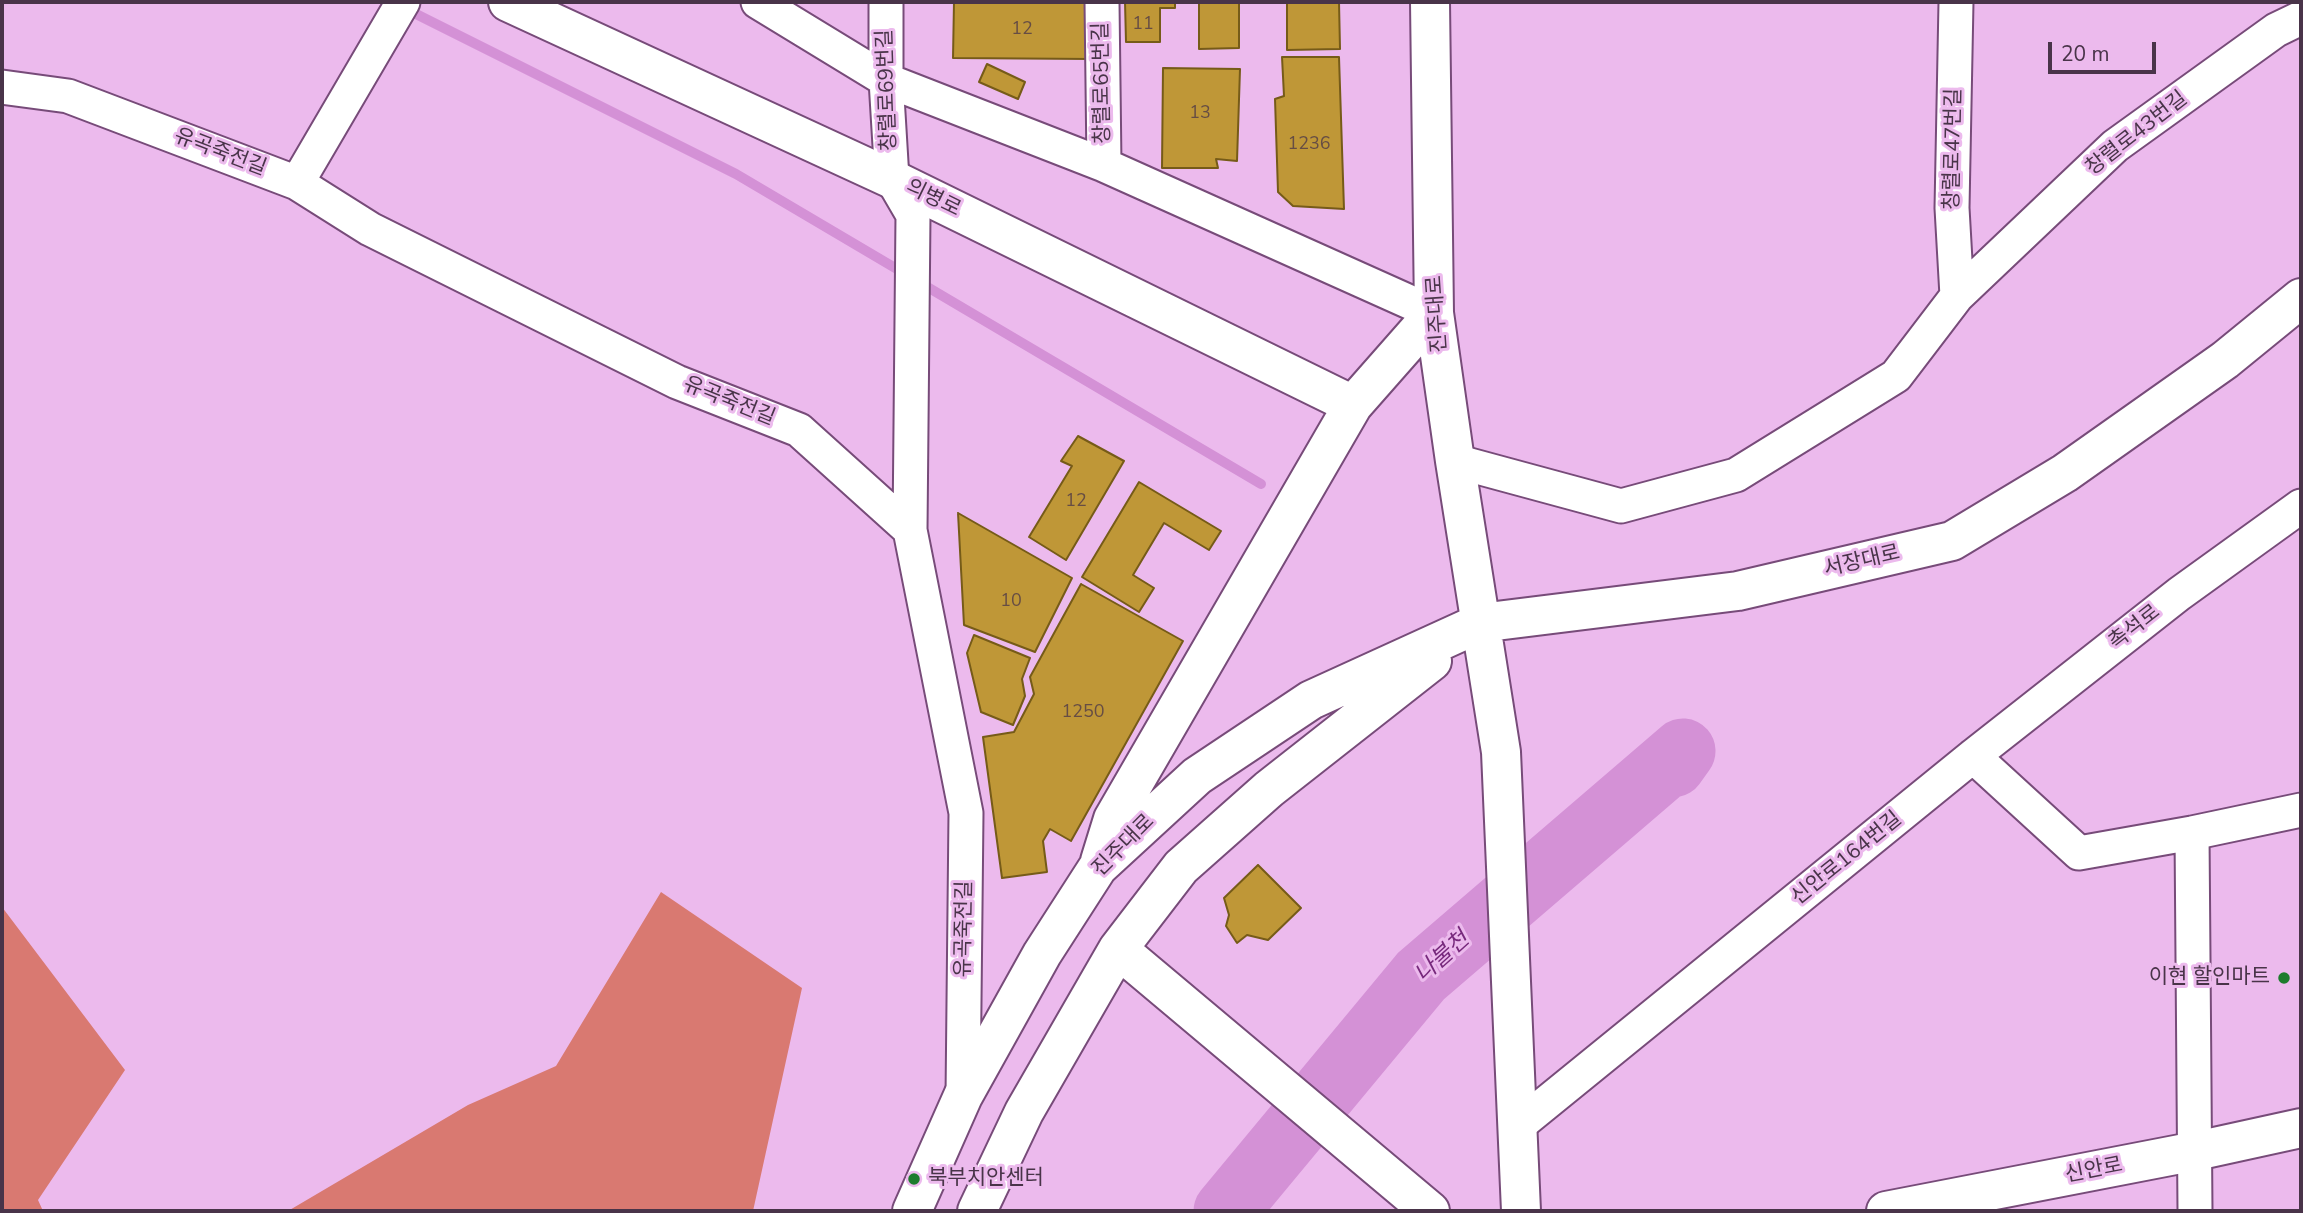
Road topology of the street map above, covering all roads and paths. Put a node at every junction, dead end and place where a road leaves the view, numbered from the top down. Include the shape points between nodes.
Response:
1 (403, 2) edge
2 (758, 2) edge
3 (886, 2) edge
4 (1102, 2) edge
5 (1430, 2) edge
6 (1956, 2) edge
7 (512, 3) edge
8 (2301, 18) edge
9 (886, 80) junction
10 (2, 87) edge
11 (1104, 165) junction
12 (892, 179) junction
13 (297, 183) junction
14 (1957, 296) junction
15 (2301, 298) edge
16 (1434, 313) junction
17 (1353, 405) junction
18 (1455, 461) junction
19 (2301, 506) edge
20 (910, 530) junction
21 (1480, 623) junction
22 (1973, 756) junction
23 (2301, 810) edge
24 (2192, 833) junction
25 (1098, 867) junction
26 (1118, 949) junction
27 (963, 1096) junction
28 (1519, 1125) junction
29 (2301, 1128) edge
30 (2196, 1152) junction
31 (912, 1211) edge
32 (977, 1211) edge
33 (1430, 1211) edge
34 (1521, 1211) edge
35 (1886, 1211) edge
36 (2195, 1211) edge

1 - 13 street
2 - 9 street
3 - 9 street, 창렬로69번길
4 - 11 street, 창렬로65번길
5 - 16 street, 진주대로
6 - 14 street, 창렬로47번길 via 1952,208
7 - 12 street, 의병로
8 - 14 street, 창렬로43번길 via 2276,30 2115,146
9 - 11 street
9 - 12 street, 창렬로69번길
10 - 13 street, 유곡죽전길 via 68,96
11 - 16 street
12 - 17 street, 의병로
12 - 20 street via 913,215
13 - 20 street, 유곡죽전길 via 370,229 677,382 799,430
14 - 18 street, 창렬로43번길 via 1896,376 1736,475 1621,506
15 - 21 street, 서장대로 via 2225,360 2065,473 1952,541 1738,591
16 - 17 street
16 - 18 street, 진주대로
17 - 25 street via 1113,819
18 - 21 street, 진주대로
19 - 22 street, 촉석로 via 2179,594
20 - 27 street, 유곡죽전길 via 966,813
21 - 25 street, 진주대로 via 1311,700 1197,776
21 - 26 street via 1269,789 1181,867
21 - 28 street via 1501,752
22 - 24 street via 2079,853
22 - 28 street, 신안로164번길
23 - 24 street
24 - 30 street
25 - 27 street, 진주대로 via 1042,954
26 - 32 street via 1024,1112
26 - 33 street
27 - 31 street, 진주대로
28 - 34 street
29 - 30 street, 신안로
30 - 35 street, 신안로
30 - 36 street

